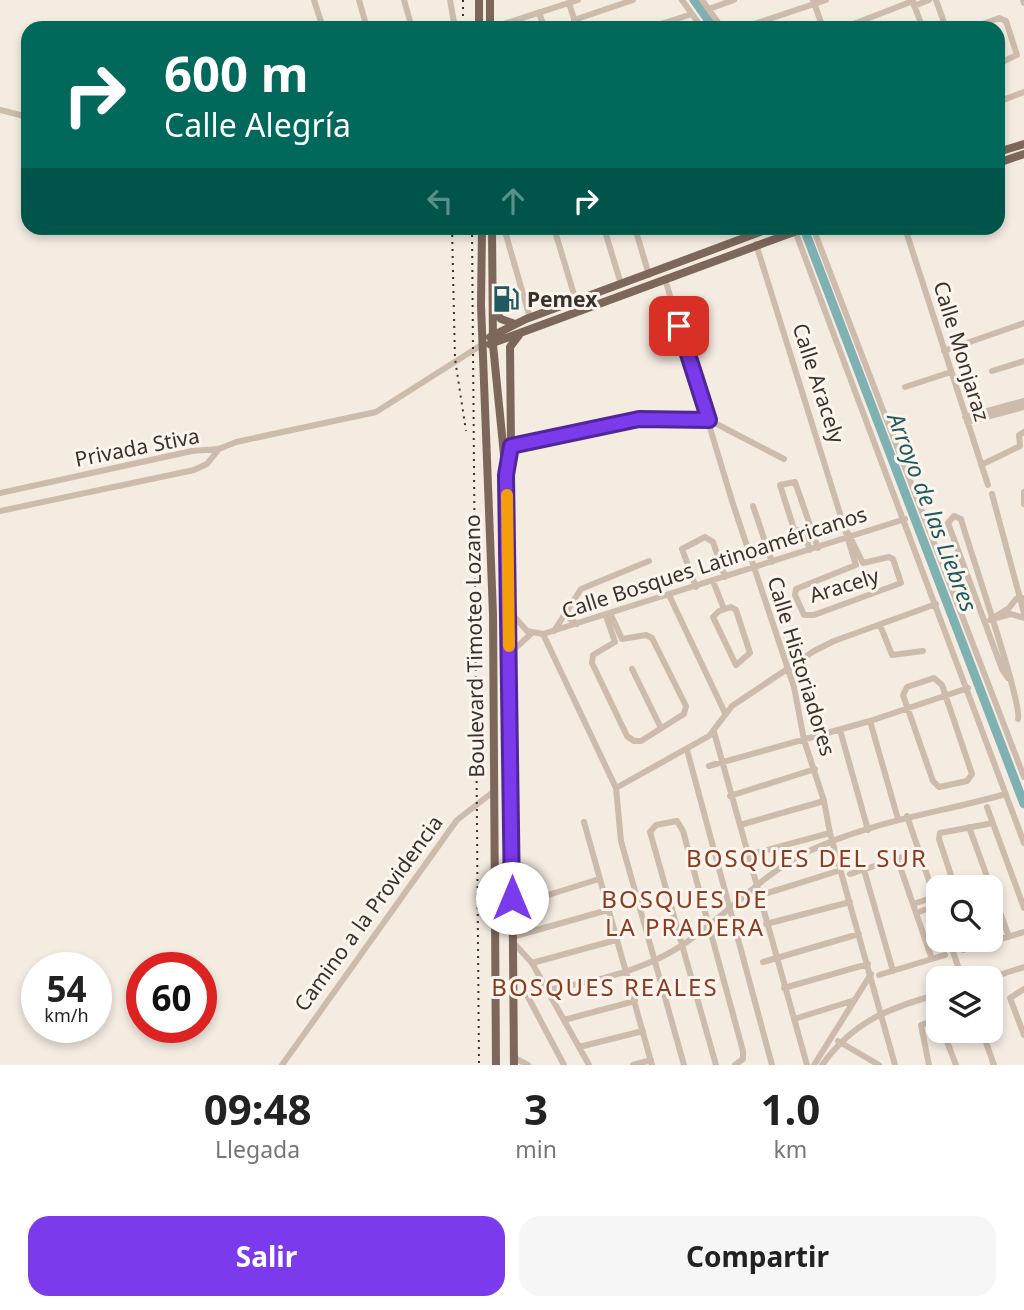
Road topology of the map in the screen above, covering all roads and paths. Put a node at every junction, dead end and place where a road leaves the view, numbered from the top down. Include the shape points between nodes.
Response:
1 (314, 0) edge
2 (359, 0) edge
3 (404, 0) edge
4 (450, 0) edge
5 (479, 0) edge
6 (490, 0) edge
7 (578, 0) edge
8 (633, 0) edge
9 (682, 0) edge
10 (702, 0) edge
11 (734, 0) edge
12 (826, 0) edge
13 (929, 0) edge
14 (936, 0) edge
15 (814, 2) edge
16 (913, 2) edge
17 (569, 3) junction
18 (709, 9) junction
19 (539, 12) junction
20 (692, 14) junction
21 (321, 21) edge
22 (365, 21) edge
23 (410, 21) edge
24 (453, 21) edge
25 (479, 21) edge
26 (491, 21) edge
27 (512, 21) edge
28 (542, 21) edge
29 (574, 21) edge
30 (582, 21) edge
31 (670, 21) edge
32 (697, 21) edge
33 (717, 21) edge
34 (761, 21) edge
35 (821, 21) edge
36 (862, 21) edge
37 (920, 21) edge
38 (944, 21) edge
39 (991, 21) edge
40 (1005, 61) edge
41 (1024, 92) edge
42 (1005, 100) edge
43 (0, 110) edge
44 (21, 115) edge
45 (1024, 144) edge
46 (1005, 150) edge
47 (1024, 154) edge
48 (1005, 161) edge
49 (482, 235) edge
50 (492, 235) edge
51 (506, 235) edge
52 (556, 235) edge
53 (606, 235) edge
54 (637, 235) edge
55 (753, 235) edge
56 (781, 235) edge
57 (800, 235) edge
58 (816, 235) edge
59 (907, 235) edge
60 (756, 244) junction
61 (649, 275) junction
62 (665, 279) junction
63 (621, 284) junction
64 (576, 301) junction
65 (492, 308) junction
66 (530, 318) junction
67 (1024, 323) edge
68 (515, 324) junction
69 (521, 333) junction
70 (493, 334) junction
71 (483, 344) junction
72 (493, 345) junction
73 (944, 351) junction
74 (1024, 361) edge
75 (992, 371) dead end
76 (951, 372) junction
77 (905, 387) dead end
78 (1024, 401) edge
79 (1024, 407) edge
80 (966, 419) junction
81 (709, 420) junction
82 (1024, 432) edge
83 (507, 446) junction
84 (219, 449) junction
85 (784, 459) dead end
86 (981, 465) junction
87 (988, 485) dead end
88 (1024, 492) edge
89 (0, 493) edge
90 (992, 495) dead end
91 (1024, 505) edge
92 (753, 506) dead end
93 (0, 511) edge
94 (905, 519) junction
95 (811, 527) junction
96 (803, 530) junction
97 (849, 536) junction
98 (818, 548) junction
99 (810, 550) junction
100 (649, 561) dead end
101 (772, 562) junction
102 (856, 565) joint
103 (754, 568) junction
104 (725, 578) junction
105 (713, 581) junction
106 (696, 587) junction
107 (669, 595) junction
108 (1021, 598) edge
109 (936, 604) junction
110 (567, 608) junction
111 (724, 609) junction
112 (510, 611) junction
113 (1010, 611) junction
114 (983, 614) junction
115 (609, 615) junction
116 (1024, 616) edge
117 (991, 619) junction
118 (577, 624) junction
119 (880, 625) junction
120 (987, 626) junction
121 (554, 631) junction
122 (532, 633) junction
123 (543, 635) junction
124 (923, 651) dead end
125 (509, 654) junction
126 (632, 669) dead end
127 (788, 669) junction
128 (1008, 678) junction
129 (968, 688) junction
130 (945, 695) junction
131 (493, 696) junction
132 (510, 698) junction
133 (908, 708) junction
134 (725, 713) junction
135 (1018, 719) dead end
136 (870, 721) junction
137 (493, 725) junction
138 (510, 727) junction
139 (661, 728) junction
140 (839, 730) junction
141 (714, 732) junction
142 (804, 740) junction
143 (687, 750) junction
144 (721, 763) junction
145 (1021, 764) edge
146 (709, 766) dead end
147 (815, 769) junction
148 (1024, 777) edge
149 (616, 788) junction
150 (494, 792) junction
151 (1006, 794) junction
152 (730, 796) junction
153 (824, 801) junction
154 (987, 807) dead end
155 (907, 816) junction
156 (898, 820) junction
157 (584, 822) dead end
158 (993, 823) junction
159 (740, 825) junction
160 (970, 827) junction
161 (868, 830) junction
162 (830, 833) junction
163 (833, 841) junction
164 (1024, 843) edge
165 (911, 854) dead end
166 (748, 855) junction
167 (897, 858) junction
168 (841, 870) junction
169 (864, 870) junction
170 (850, 874) dead end
171 (928, 875) edge
172 (951, 875) edge
173 (599, 879) junction
174 (755, 887) junction
175 (758, 896) junction
176 (512, 898) junction
177 (926, 899) edge
178 (850, 902) junction
179 (913, 904) junction
180 (1024, 908) edge
181 (608, 910) junction
182 (729, 910) junction
183 (926, 910) edge
184 (916, 913) junction
185 (766, 924) junction
186 (709, 925) junction
187 (1024, 932) edge
188 (859, 934) junction
189 (1009, 937) junction
190 (1003, 938) edge
191 (512, 939) junction
192 (616, 940) junction
193 (682, 945) junction
194 (945, 955) dead end
195 (775, 958) junction
196 (654, 959) junction
197 (932, 959) junction
198 (763, 962) dead end
199 (532, 963) junction
200 (868, 964) junction
201 (1024, 967) edge
202 (626, 971) junction
203 (893, 971) junction
204 (1003, 974) edge
205 (875, 975) junction
206 (784, 988) junction
207 (1024, 989) edge
208 (548, 992) junction
209 (527, 995) junction
210 (513, 996) junction
211 (926, 998) edge
212 (855, 1000) junction
213 (635, 1001) junction
214 (832, 1008) junction
215 (881, 1012) junction
216 (794, 1019) junction
217 (564, 1020) junction
218 (842, 1022) junction
219 (926, 1024) edge
220 (643, 1031) junction
221 (1024, 1035) edge
222 (832, 1037) junction
223 (840, 1042) junction
224 (948, 1043) edge
225 (986, 1043) edge
226 (579, 1047) junction
227 (826, 1047) junction
228 (804, 1053) junction
229 (864, 1057) junction
230 (514, 1061) edge
231 (651, 1063) edge
232 (282, 1065) edge
233 (496, 1065) edge
234 (528, 1065) edge
235 (564, 1065) edge
236 (589, 1065) edge
237 (633, 1065) edge
238 (684, 1065) edge
239 (716, 1065) edge
240 (735, 1065) edge
241 (772, 1065) edge
242 (807, 1065) edge
243 (814, 1065) edge
244 (822, 1065) edge
245 (859, 1065) edge
246 (878, 1065) edge
247 (895, 1065) edge
248 (929, 1065) edge
249 (956, 1065) edge
250 (994, 1065) edge

1 - 21 street
2 - 22 street
3 - 23 street
4 - 24 street
5 - 25 main road
6 - 26 main road
7 - 17 street
8 - 30 street
9 - 20 street
10 - 18 street
11 - 18 street
12 - 15 street
13 - 16 street
14 - 38 street
15 - 34 street
15 - 35 street
16 - 36 street
16 - 37 street
17 - 19 street
17 - 29 street
18 - 33 street
19 - 27 street
19 - 28 street
20 - 31 street
20 - 32 street
39 - 40 street via 1006,21 1017,55
41 - 42 street
43 - 44 street
45 - 46 main road
47 - 48 main road
49 - 71 main road, Boulevard Timoteo Lozano
50 - 65 main road, Boulevard Timoteo Lozano
51 - 66 street
52 - 64 street
53 - 63 street
54 - 61 street
55 - 61 main road
56 - 60 main road
57 - 94 street
58 - 145 street
59 - 73 street, Calle Monjaraz
60 - 62 main road
60 - 97 street, Calle Aracely
61 - 63 main road
62 - 69 main road
62 - 81 street, Calle Historiadores
63 - 64 main road
64 - 66 main road
65 - 68 main road via 501,320
65 - 70 main road, Boulevard Timoteo Lozano
66 - 68 main road
67 - 73 street
68 - 70 main road
69 - 72 main road
69 - 83 main road via 510,347
70 - 71 main road
70 - 72 main road, Boulevard Timoteo Lozano
71 - 72 main road
71 - 84 street via 376,412
71 - 131 main road, Boulevard Timoteo Lozano
72 - 83 main road, Boulevard Timoteo Lozano
73 - 76 street, Calle Monjaraz
74 - 75 street
76 - 77 street
76 - 80 street, Calle Monjaraz
78 - 80 street
79 - 80 street
80 - 86 street, Calle Monjaraz
81 - 83 street via 639,419
81 - 85 street
81 - 103 street, Calle Historiadores
82 - 86 street via 1019,435 1020,446
83 - 112 main road, Boulevard Timoteo Lozano
84 - 89 street, Privada Stiva
84 - 93 street, Privada Stiva via 207,464 194,470
86 - 87 street, Calle Monjaraz
88 - 91 street
90 - 108 street
92 - 101 street
94 - 97 street, Calle Bosques Latinoaméricanos
94 - 109 street
95 - 96 street
95 - 96 street via 795,482 782,483 794,529
95 - 98 street
96 - 99 street
97 - 98 street, Calle Bosques Latinoaméricanos
97 - 102 street, Calle Aracely
97 - 102 street, Aracely via 863,563 889,556 893,559 900,584 814,615 802,613 796,589
98 - 99 street, Calle Bosques Latinoaméricanos
99 - 101 street, Calle Bosques Latinoaméricanos
100 - 110 street via 588,585 575,594
101 - 103 street, Calle Bosques Latinoaméricanos
103 - 104 street, Calle Bosques Latinoaméricanos
103 - 127 street, Calle Historiadores
104 - 105 street, Calle Bosques Latinoaméricanos
104 - 106 street via 712,540 705,537 682,551
105 - 106 street, Calle Bosques Latinoaméricanos
105 - 111 street
106 - 107 street, Calle Bosques Latinoaméricanos
107 - 115 street, Calle Bosques Latinoaméricanos
107 - 134 street
108 - 113 street
108 - 116 street
109 - 119 street
109 - 129 street
110 - 118 street via 569,618
110 - 121 street
111 - 111 street via 713,617 738,665 750,653 736,610
112 - 122 street
112 - 125 main road, Boulevard Timoteo Lozano
113 - 116 street
113 - 117 street
114 - 117 street
114 - 117 street via 948,523 954,516 961,519
114 - 120 street
115 - 118 street, Calle Bosques Latinoaméricanos
115 - 139 street via 622,639 652,638 686,706 684,714
115 - 139 street via 615,642 591,659 627,736 641,741
117 - 120 street
117 - 128 street
118 - 121 street, Calle Bosques Latinoaméricanos
119 - 124 street via 892,655
119 - 127 street via 834,641
120 - 128 street
121 - 123 street, Calle Bosques Latinoaméricanos
122 - 123 street, Calle Bosques Latinoaméricanos
122 - 125 street
123 - 149 street
125 - 132 main road, Boulevard Timoteo Lozano
126 - 139 street
127 - 134 street
127 - 142 street, Calle Historiadores
128 - 135 street
129 - 130 street
129 - 151 street
130 - 133 street
130 - 133 street via 940,682 931,679 904,690
130 - 133 street via 972,774 967,781 934,784
131 - 132 main road via 501,707
131 - 137 main road, Boulevard Timoteo Lozano
132 - 138 main road, Boulevard Timoteo Lozano
133 - 136 street
134 - 141 street
136 - 140 street
136 - 156 street
137 - 138 main road via 503,719
137 - 150 main road, Boulevard Timoteo Lozano
138 - 176 main road, Boulevard Timoteo Lozano
140 - 142 street
140 - 161 street
141 - 143 street
141 - 144 street
142 - 144 street
142 - 147 street, Calle Historiadores
143 - 149 street
143 - 182 street
144 - 146 street
144 - 152 street
145 - 148 street
147 - 152 street
147 - 153 street, Calle Historiadores
149 - 196 street via 621,841
150 - 232 street, Camino a la Providencia via 463,812
150 - 233 main road, Boulevard Timoteo Lozano
151 - 155 street
151 - 164 street
152 - 159 street
153 - 159 street
153 - 162 street, Calle Historiadores
154 - 158 street
155 - 156 street
155 - 171 street
156 - 161 street
157 - 173 street
158 - 160 street
158 - 180 street
159 - 166 street
160 - 172 street via 944,831 939,837
160 - 189 street
161 - 163 street
162 - 163 street, Calle Historiadores
162 - 166 street
163 - 168 street, Calle Historiadores
163 - 174 street via 793,860
165 - 167 street
166 - 174 street
167 - 169 street
167 - 179 street
168 - 175 street
168 - 178 street, Calle Historiadores
169 - 170 street
169 - 203 street
173 - 176 street via 526,902
173 - 181 street
174 - 175 street
174 - 182 street
175 - 185 street
176 - 191 main road, Boulevard Timoteo Lozano
177 - 179 street
178 - 185 street
178 - 188 street, Calle Historiadores
179 - 184 street
181 - 191 street
181 - 192 street
182 - 186 street
182 - 241 street
183 - 184 street
184 - 197 street
185 - 195 street
186 - 193 street
186 - 193 street via 681,826 674,821 656,825 650,832
186 - 240 street via 743,1051 743,1059
187 - 189 street
188 - 195 street
188 - 200 street, Calle Historiadores
189 - 190 street
191 - 199 street
191 - 210 main road, Boulevard Timoteo Lozano
192 - 199 street
192 - 202 street
193 - 196 street
193 - 239 street
194 - 197 street
195 - 198 street
195 - 206 street
196 - 202 street
196 - 238 street
197 - 203 street
199 - 208 street
200 - 205 street, Calle Historiadores
200 - 206 street
201 - 204 street
202 - 208 street
202 - 213 street
203 - 205 street
205 - 212 street
205 - 215 street, Calle Historiadores
206 - 216 street
207 - 221 street via 1010,998
208 - 209 street
208 - 217 street
209 - 210 street
209 - 235 street
210 - 230 main road, Boulevard Timoteo Lozano
211 - 215 street
212 - 214 street
212 - 218 street
213 - 217 street
213 - 220 street
214 - 216 street
214 - 218 street
215 - 223 street
215 - 247 street, Calle Historiadores
216 - 228 street
217 - 226 street
218 - 222 street
219 - 248 street via 921,1026
220 - 226 street
220 - 231 street
222 - 223 street
222 - 227 street
223 - 229 street
223 - 244 street
224 - 249 street
225 - 250 street
226 - 236 street
227 - 228 street via 813,1055
227 - 243 street
228 - 242 street
229 - 245 street
229 - 246 street
230 - 234 street
231 - 237 street

